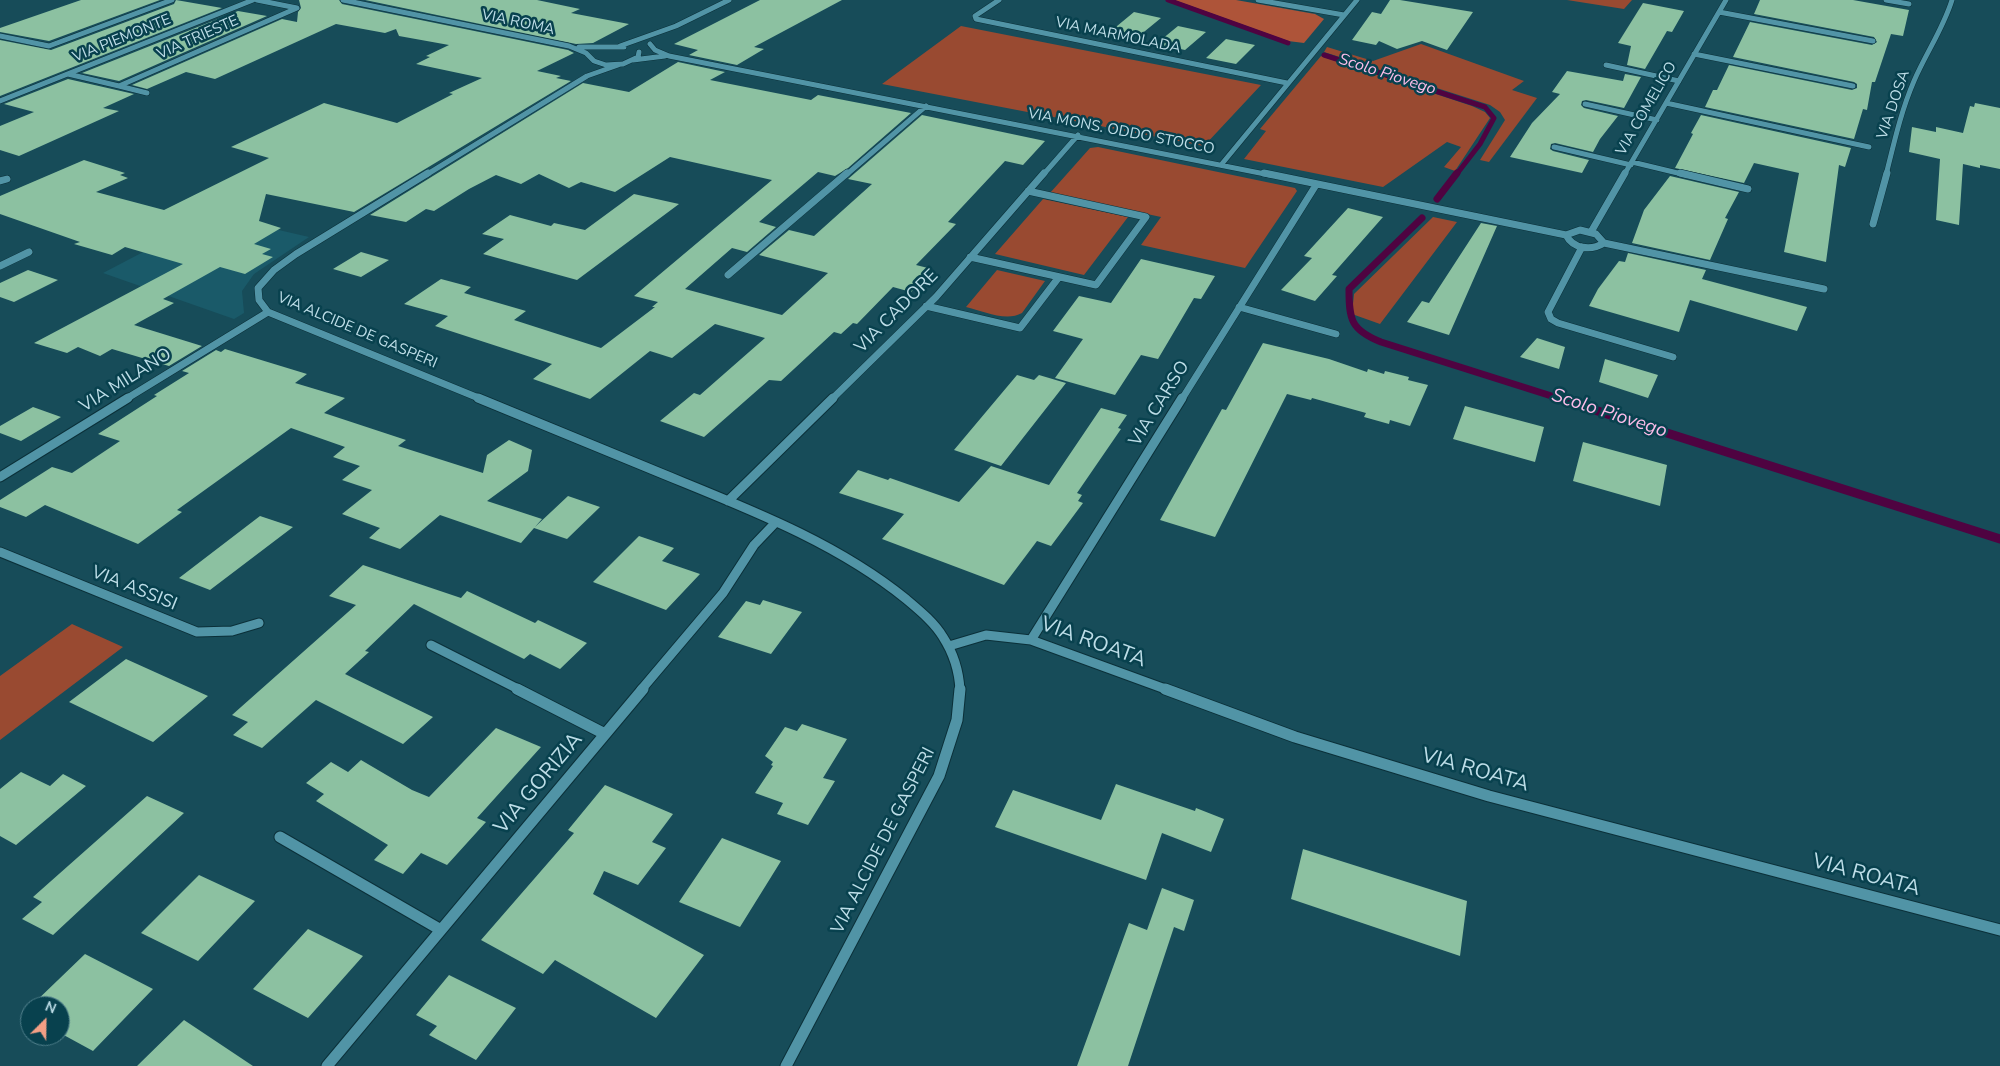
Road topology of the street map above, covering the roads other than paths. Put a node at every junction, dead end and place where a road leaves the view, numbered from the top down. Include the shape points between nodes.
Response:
1 (172, 0) edge
2 (253, 0) edge
3 (257, 0) edge
4 (344, 0) edge
5 (729, 0) edge
6 (1000, 0) edge
7 (1258, 0) edge
8 (1357, 0) edge
9 (1726, 0) edge
10 (1886, 0) edge
11 (1952, 0) edge
12 (1909, 4) dead end
13 (1719, 12) junction
14 (1344, 15) junction
15 (676, 26) junction
16 (0, 36) edge
17 (1873, 41) dead end
18 (650, 44) junction
19 (569, 46) junction
20 (620, 46) junction
21 (609, 48) junction
22 (639, 52) junction
23 (660, 53) junction
24 (1694, 54) junction
25 (669, 56) junction
26 (592, 59) junction
27 (633, 60) junction
28 (621, 64) junction
29 (1606, 65) dead end
30 (68, 74) junction
31 (588, 76) junction
32 (1679, 81) junction
33 (1288, 84) junction
34 (118, 86) junction
35 (1853, 86) dead end
36 (147, 93) dead end
37 (0, 101) edge
38 (1666, 103) junction
39 (1584, 104) dead end
40 (926, 106) junction
41 (1657, 120) junction
42 (1078, 135) junction
43 (1554, 147) dead end
44 (1869, 147) dead end
45 (1632, 163) junction
46 (1220, 165) junction
47 (8, 178) dead end
48 (0, 181) edge
49 (1316, 185) junction
50 (1748, 189) dead end
51 (1028, 191) junction
52 (1872, 224) dead end
53 (1591, 232) junction
54 (1566, 235) junction
55 (1604, 243) junction
56 (1582, 247) junction
57 (29, 252) dead end
58 (970, 257) junction
59 (0, 266) edge
60 (728, 275) dead end
61 (1058, 277) junction
62 (1824, 289) dead end
63 (926, 306) junction
64 (1239, 307) junction
65 (268, 312) junction
66 (1336, 334) dead end
67 (1673, 357) dead end
68 (0, 477) edge
69 (728, 501) junction
70 (774, 523) junction
71 (0, 552) edge
72 (260, 622) dead end
73 (1031, 640) junction
74 (431, 645) dead end
75 (949, 646) junction
76 (605, 734) junction
77 (280, 837) dead end
78 (441, 930) junction
79 (2000, 930) edge
80 (327, 1066) edge
81 (786, 1066) edge

1 - 16 street via 50,46
2 - 30 street, VIA PIEMONTE
3 - 34 street, VIA TRIESTE via 297,8
4 - 19 street, VIA ROMA
5 - 15 street
6 - 33 street, VIA MARMOLADA via 976,19
7 - 14 street
8 - 14 street
9 - 13 street, VIA COMELICO
10 - 12 street
11 - 52 street, VIA DOSA via 1948,19 1909,93
13 - 17 street
13 - 24 street, VIA COMELICO
14 - 33 street
15 - 18 street
15 - 20 street
18 - 22 street
18 - 23 street, VIA MONS. ODDO STOCCO
19 - 21 street, VIA ROMA
19 - 26 street, VIA ROMA via 587,53
20 - 21 street, VIA ROMA
20 - 22 street, VIA ROMA
21 - 26 street, VIA ROMA via 595,52
22 - 23 street, VIA ROMA
22 - 27 street
23 - 25 street, VIA MONS. ODDO STOCCO
24 - 32 street, VIA COMELICO
24 - 35 street
25 - 27 street, VIA MONS. ODDO STOCCO
25 - 40 street, VIA MONS. ODDO STOCCO
26 - 28 street, VIA ROMA via 600,64
26 - 31 street via 594,66
27 - 28 street, VIA ROMA
28 - 31 street, VIA ALCIDE DE GASPERI
29 - 32 street
30 - 34 street
30 - 37 street, VIA PIEMONTE
31 - 65 street, VIA ALCIDE DE GASPERI via 274,270 258,288 260,300
32 - 38 street, VIA COMELICO
33 - 46 street
34 - 36 street
38 - 41 street, VIA COMELICO
38 - 44 street
39 - 41 street
40 - 42 street, VIA MONS. ODDO STOCCO
40 - 60 street
41 - 45 street, VIA COMELICO
42 - 46 street, VIA MONS. ODDO STOCCO
42 - 51 street, VIA CADORE
43 - 45 street
45 - 50 street
45 - 53 street, VIA COMELICO
46 - 49 street, VIA MONS. ODDO STOCCO
47 - 48 street
49 - 54 street, VIA MONS. ODDO STOCCO
49 - 64 street, VIA CARSO
51 - 58 street, VIA CADORE
51 - 61 street via 1146,217 1096,285
53 - 54 street via 1575,230
53 - 55 street via 1601,237
54 - 56 street via 1568,240
55 - 56 street via 1594,248
55 - 62 street
56 - 67 street via 1548,312 1551,318 1558,323
57 - 59 street
58 - 61 street
58 - 63 street, VIA CADORE
61 - 63 street via 1020,328
63 - 69 street, VIA CADORE
64 - 66 street
64 - 73 street, VIA CARSO
65 - 68 street, VIA MILANO
65 - 69 street, VIA ALCIDE DE GASPERI
69 - 70 street, VIA ALCIDE DE GASPERI
70 - 75 street, VIA ALCIDE DE GASPERI via 823,547 901,594 922,611
70 - 76 street, VIA GORIZIA via 754,545 723,593
71 - 72 street, VIA ASSISI via 197,632 232,631
73 - 75 street, VIA ROATA via 986,636
73 - 79 street, VIA ROATA via 1295,737 1480,793
74 - 76 street
75 - 81 street, VIA ALCIDE DE GASPERI via 956,662 960,709 955,737 940,776
76 - 78 street, VIA GORIZIA
77 - 78 street
78 - 80 street, VIA GORIZIA

